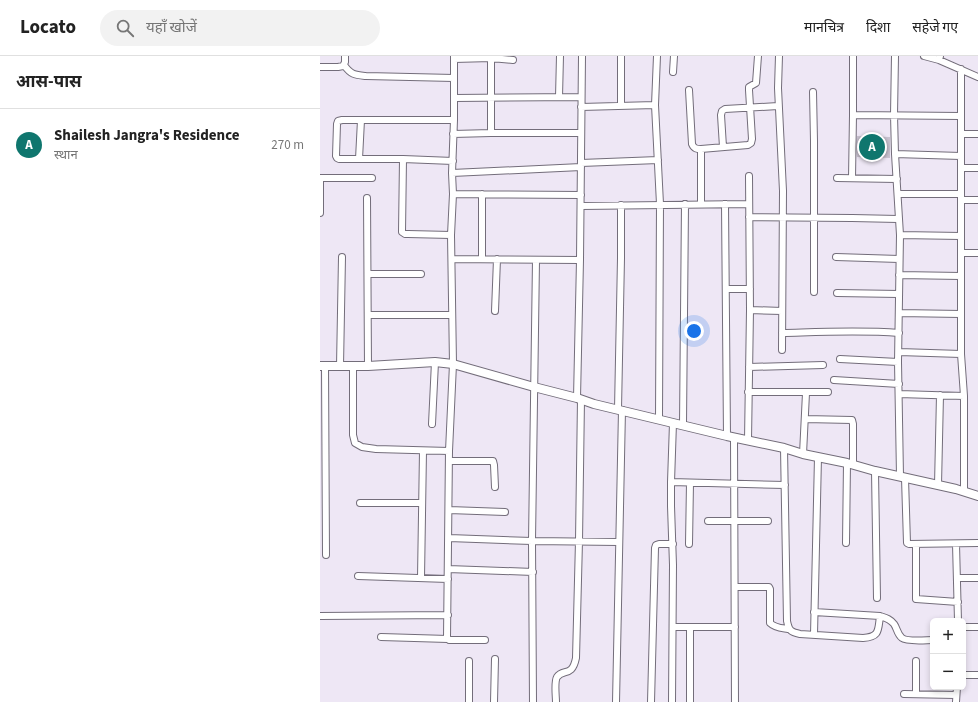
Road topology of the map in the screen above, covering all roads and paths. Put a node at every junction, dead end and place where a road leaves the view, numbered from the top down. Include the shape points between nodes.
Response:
1 (345, 56) edge
2 (560, 56) edge
3 (582, 56) edge
4 (621, 56) edge
5 (657, 56) edge
6 (674, 56) edge
7 (758, 56) edge
8 (779, 56) edge
9 (853, 56) edge
10 (895, 56) edge
11 (924, 56) edge
12 (454, 57) edge
13 (491, 57) edge
14 (939, 58) edge
15 (513, 60) dead end
16 (344, 65) junction
17 (320, 67) edge
18 (961, 69) junction
19 (673, 72) dead end
20 (978, 77) edge
21 (454, 78) junction
22 (689, 90) dead end
23 (813, 92) dead end
24 (558, 97) junction
25 (581, 97) junction
26 (454, 98) junction
27 (490, 98) junction
28 (655, 105) junction
29 (621, 106) junction
30 (778, 106) junction
31 (581, 107) junction
32 (750, 108) junction
33 (853, 115) junction
34 (894, 115) junction
35 (961, 116) junction
36 (361, 120) junction
37 (454, 120) junction
38 (491, 133) junction
39 (582, 133) junction
40 (453, 134) junction
41 (961, 134) junction
42 (978, 134) edge
43 (723, 147) junction
44 (702, 149) junction
45 (895, 154) junction
46 (961, 156) junction
47 (359, 159) junction
48 (403, 159) junction
49 (658, 160) junction
50 (453, 161) junction
51 (581, 165) junction
52 (961, 168) junction
53 (978, 168) edge
54 (452, 173) junction
55 (749, 176) dead end
56 (320, 178) edge
57 (372, 178) dead end
58 (837, 178) dead end
59 (852, 178) junction
60 (896, 179) junction
61 (452, 194) junction
62 (482, 194) junction
63 (898, 194) junction
64 (581, 195) junction
65 (961, 197) junction
66 (367, 198) dead end
67 (978, 200) edge
68 (660, 204) junction
69 (685, 204) junction
70 (702, 204) junction
71 (725, 204) junction
72 (749, 204) junction
73 (621, 205) junction
74 (581, 206) junction
75 (320, 213) edge
76 (750, 217) junction
77 (783, 217) junction
78 (814, 218) junction
79 (898, 219) junction
80 (452, 235) junction
81 (900, 235) junction
82 (961, 236) junction
83 (961, 253) junction
84 (978, 254) edge
85 (342, 257) dead end
86 (836, 257) dead end
87 (452, 259) junction
88 (482, 259) junction
89 (497, 259) junction
90 (899, 259) junction
91 (536, 260) junction
92 (580, 260) junction
93 (368, 274) junction
94 (422, 274) dead end
95 (899, 275) junction
96 (961, 276) junction
97 (726, 289) junction
98 (750, 289) junction
99 (814, 292) dead end
100 (838, 293) dead end
101 (899, 294) junction
102 (750, 310) junction
103 (495, 311) dead end
104 (782, 311) junction
105 (899, 313) junction
106 (961, 314) junction
107 (368, 315) junction
108 (452, 315) junction
109 (782, 333) junction
110 (899, 333) junction
111 (782, 350) dead end
112 (899, 352) junction
113 (961, 354) junction
114 (840, 359) dead end
115 (435, 362) junction
116 (898, 362) junction
117 (453, 364) junction
118 (823, 365) dead end
119 (322, 366) edge
120 (340, 366) junction
121 (353, 366) junction
122 (368, 366) junction
123 (749, 367) junction
124 (834, 380) dead end
125 (899, 384) junction
126 (534, 387) junction
127 (748, 392) junction
128 (828, 392) dead end
129 (806, 393) junction
130 (899, 394) junction
131 (940, 395) junction
132 (964, 396) junction
133 (579, 399) junction
134 (620, 410) junction
135 (659, 419) junction
136 (804, 419) junction
137 (673, 423) junction
138 (432, 424) dead end
139 (683, 426) junction
140 (730, 436) junction
141 (748, 440) junction
142 (784, 448) junction
143 (423, 450) junction
144 (449, 451) junction
145 (803, 454) junction
146 (818, 457) junction
147 (449, 461) junction
148 (850, 464) junction
149 (876, 471) junction
150 (902, 477) junction
151 (671, 482) junction
152 (690, 483) junction
153 (735, 484) junction
154 (785, 485) junction
155 (938, 485) junction
156 (495, 487) dead end
157 (964, 491) junction
158 (978, 496) edge
159 (360, 503) dead end
160 (422, 503) junction
161 (449, 510) junction
162 (505, 512) dead end
163 (323, 520) edge
164 (708, 521) dead end
165 (735, 521) junction
166 (768, 521) dead end
167 (449, 538) junction
168 (323, 540) edge
169 (532, 541) junction
170 (579, 542) junction
171 (619, 542) junction
172 (846, 543) dead end
173 (978, 543) edge
174 (672, 544) junction
175 (689, 544) dead end
176 (916, 544) junction
177 (956, 544) junction
178 (326, 555) dead end
179 (448, 569) junction
180 (533, 572) junction
181 (358, 576) dead end
182 (421, 578) junction
183 (957, 578) junction
184 (978, 578) edge
185 (448, 579) junction
186 (735, 587) junction
187 (877, 598) dead end
188 (958, 602) junction
189 (814, 612) junction
190 (448, 615) junction
191 (320, 616) edge
192 (880, 616) junction
193 (958, 618) edge
194 (978, 626) edge
195 (673, 627) junction
196 (690, 627) junction
197 (736, 627) junction
198 (966, 627) edge
199 (788, 628) junction
200 (814, 635) junction
201 (381, 637) dead end
202 (448, 639) junction
203 (485, 640) dead end
204 (930, 640) edge
205 (495, 659) dead end
206 (469, 661) dead end
207 (916, 661) dead end
208 (966, 675) edge
209 (978, 675) edge
210 (957, 690) edge
211 (904, 694) dead end
212 (916, 694) junction
213 (956, 694) junction
214 (470, 702) edge
215 (494, 702) edge
216 (532, 702) edge
217 (556, 702) edge
218 (616, 702) edge
219 (651, 702) edge
220 (672, 702) edge
221 (690, 702) edge
222 (735, 702) edge
223 (956, 702) edge

1 - 16 street
2 - 24 street
3 - 25 street
4 - 29 street
5 - 28 street
6 - 19 street
7 - 32 street via 756,83 749,87
8 - 30 street
9 - 33 street
10 - 34 street
11 - 14 street
12 - 13 street
12 - 21 street
13 - 15 street
13 - 27 street
14 - 18 street
16 - 17 street
16 - 21 street via 348,72 356,75
18 - 20 street
18 - 35 street
21 - 26 street
22 - 44 street via 692,144 696,149
23 - 78 street
24 - 25 street
24 - 27 street
25 - 31 street
26 - 27 street
26 - 37 street
27 - 38 street
28 - 29 street
28 - 49 street
29 - 31 street
30 - 32 street
30 - 77 street
31 - 39 street
32 - 43 street via 751,143
32 - 43 street via 722,111
33 - 34 street
33 - 59 street
34 - 35 street
34 - 45 street
35 - 41 street
36 - 37 street
36 - 47 street
36 - 47 street via 342,120 337,124 337,158
37 - 40 street
38 - 39 street
38 - 40 street
39 - 51 street
40 - 50 street
41 - 42 street
41 - 46 street
43 - 44 street
44 - 70 street
45 - 46 street
45 - 60 street
46 - 52 street
47 - 48 street
48 - 50 street
48 - 80 street via 402,232
49 - 51 street
49 - 68 street
50 - 54 street
51 - 54 street
51 - 64 street
52 - 53 street
52 - 65 street
54 - 61 street
55 - 72 street
56 - 57 street
56 - 75 street
58 - 59 street
59 - 60 street
60 - 63 street
61 - 62 street
61 - 80 street
62 - 64 street
62 - 88 street
63 - 65 street
63 - 79 street
64 - 74 street
65 - 67 street
65 - 82 street
66 - 93 street
68 - 69 street
68 - 73 street
68 - 135 street
69 - 70 street
69 - 139 street
70 - 71 street
71 - 72 street
71 - 97 street
72 - 76 street
73 - 74 street
73 - 134 street
74 - 92 street
76 - 77 street
76 - 98 street
77 - 78 street
77 - 104 street
78 - 79 street
78 - 99 street
79 - 81 street
80 - 87 street
81 - 82 street
81 - 90 street
82 - 83 street
83 - 84 street
83 - 96 street
85 - 120 street
86 - 90 street
87 - 88 street
87 - 108 street
88 - 89 street
89 - 91 street
89 - 103 street
90 - 95 street
91 - 92 street
91 - 126 street
92 - 133 street
93 - 94 street
93 - 107 street
95 - 96 street
95 - 101 street
96 - 106 street
97 - 98 street
97 - 140 street
98 - 102 street
100 - 101 street
101 - 105 street
102 - 104 street
102 - 123 street
104 - 109 street
105 - 106 street
105 - 110 street
106 - 113 street
107 - 108 street
107 - 122 street
108 - 117 street
109 - 110 street
109 - 111 street
110 - 112 street
112 - 113 street
112 - 116 street
113 - 132 street
114 - 116 street
115 - 117 street
115 - 122 street
115 - 138 street
116 - 125 street
117 - 126 street
117 - 144 street
118 - 123 street
119 - 120 street
119 - 163 street
120 - 121 street
121 - 122 street
121 - 143 street via 353,435 356,443 362,447 376,449
123 - 127 street
124 - 125 street
125 - 130 street
126 - 133 street
126 - 169 street
127 - 129 street
127 - 141 street
128 - 129 street
129 - 136 street
130 - 131 street
130 - 150 street
131 - 132 street
131 - 155 street
132 - 157 street
133 - 134 street
133 - 170 street
134 - 135 street
134 - 171 street
135 - 137 street
136 - 145 street
136 - 148 street via 852,420
137 - 139 street
137 - 151 street
139 - 140 street
140 - 141 street
140 - 153 street
141 - 142 street
142 - 145 street
142 - 154 street
143 - 144 street
143 - 160 street
144 - 147 street
145 - 146 street
146 - 148 street
146 - 189 street
147 - 156 street via 493,461
147 - 161 street
148 - 149 street
148 - 172 street
149 - 150 street
149 - 187 street
150 - 155 street
150 - 176 street via 906,542
151 - 152 street
151 - 174 street
152 - 153 street
152 - 175 street
153 - 154 street
153 - 165 street
154 - 199 street
155 - 157 street
157 - 158 street
159 - 160 street
160 - 182 street
161 - 162 street
161 - 167 street
163 - 168 street
164 - 165 street
165 - 166 street
165 - 186 street
167 - 169 street
167 - 179 street
168 - 178 street
169 - 170 street
169 - 180 street
170 - 171 street
170 - 217 street via 576,658 572,669 557,677
171 - 218 street
173 - 177 street
174 - 195 street
174 - 219 street via 659,544 654,548
176 - 177 street
176 - 188 street via 916,599
177 - 183 street
179 - 180 street
179 - 185 street
180 - 216 street
181 - 182 street
182 - 185 street
183 - 184 street
183 - 188 street
185 - 190 street
186 - 197 street
186 - 199 street via 769,587 770,623 776,627
188 - 193 street
189 - 192 street
189 - 200 street
190 - 191 street
190 - 202 street
192 - 200 street via 877,633 870,638
192 - 204 street via 894,624 902,638
194 - 198 street
195 - 196 street
195 - 220 street
196 - 197 street
196 - 221 street
197 - 222 street
199 - 200 street via 792,632
201 - 202 street
202 - 203 street
205 - 215 street
206 - 214 street
207 - 212 street
208 - 209 street
210 - 213 street
211 - 212 street
212 - 213 street
213 - 223 street

